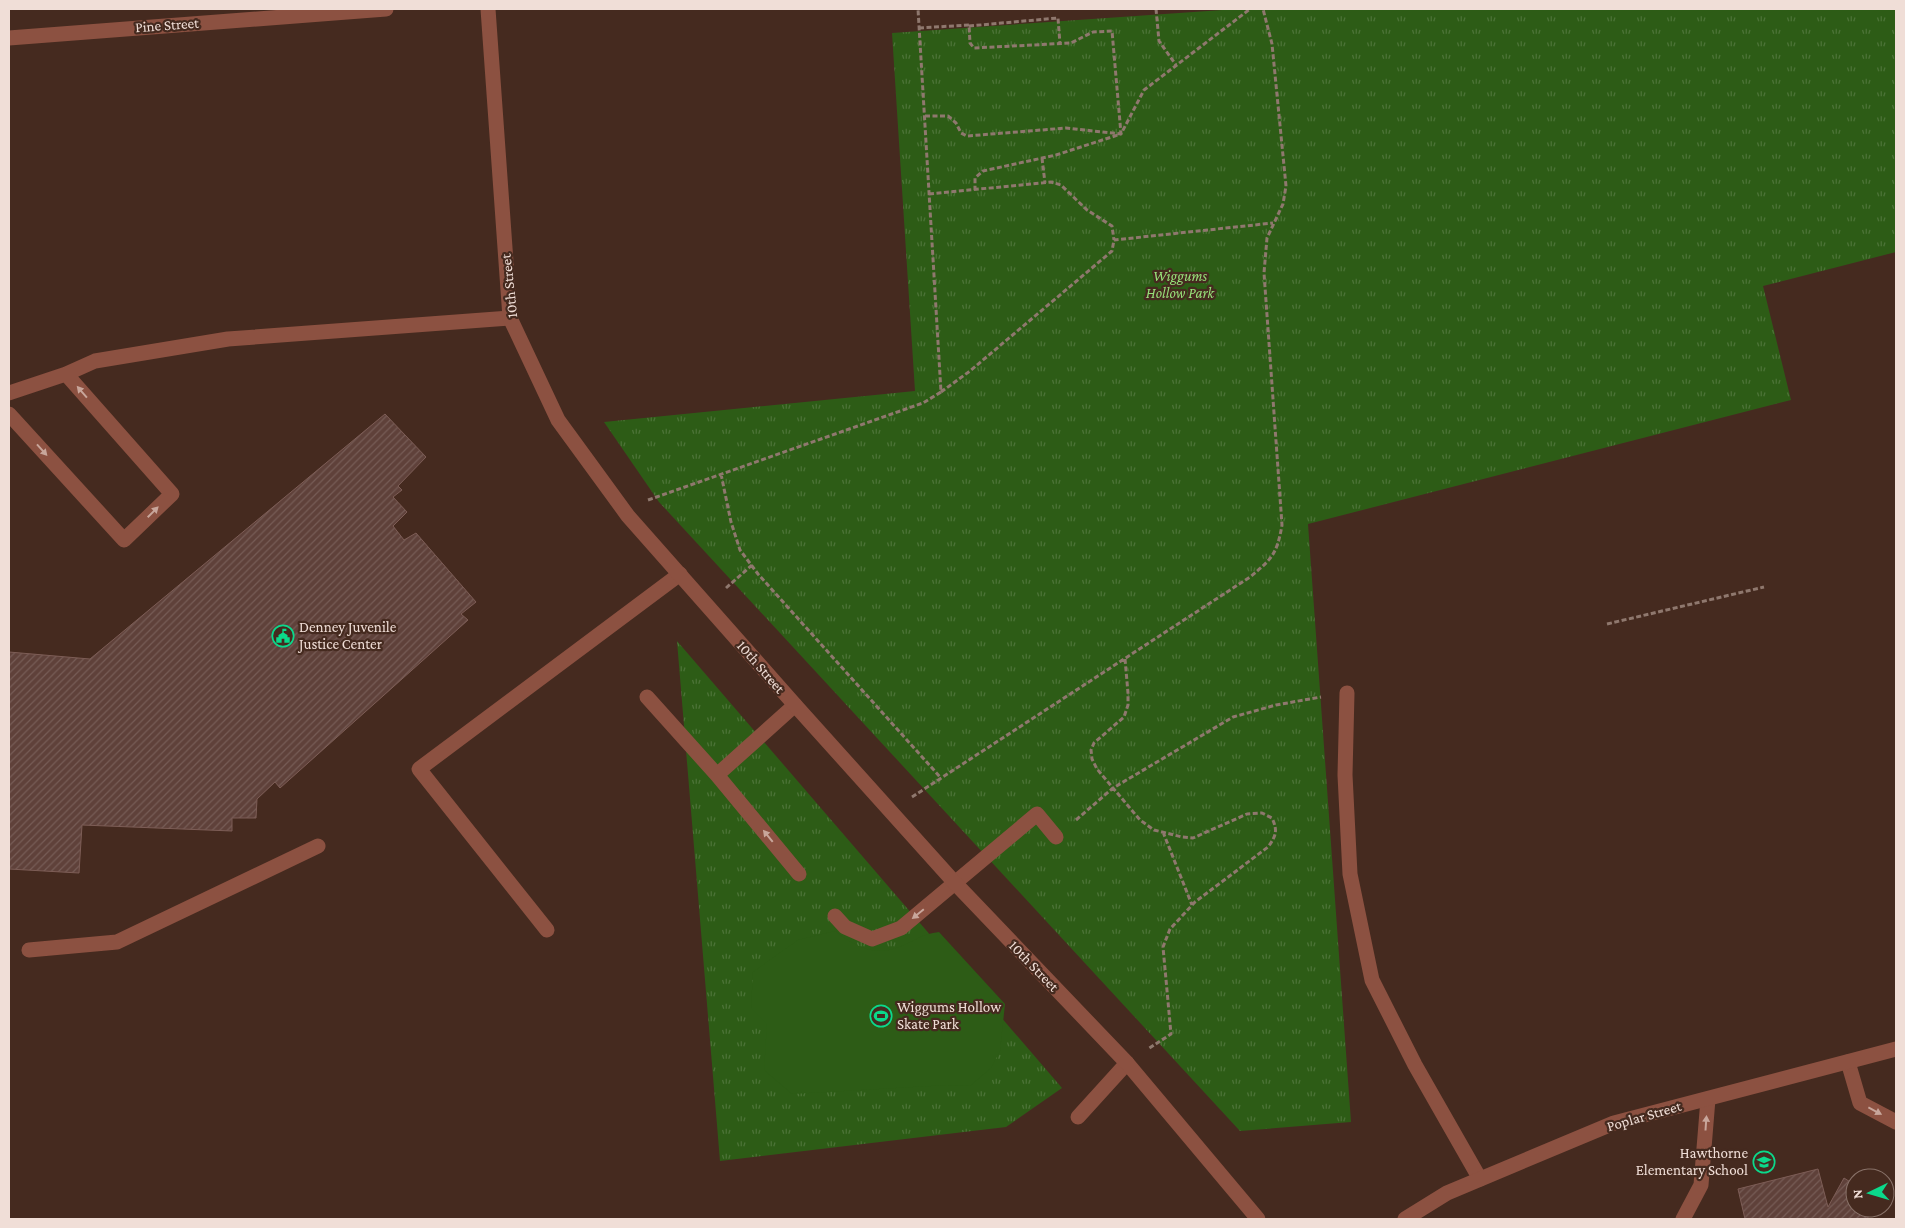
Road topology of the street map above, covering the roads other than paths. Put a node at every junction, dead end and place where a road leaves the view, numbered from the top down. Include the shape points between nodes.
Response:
1 (386, 9) edge
2 (488, 9) edge
3 (9, 38) edge
4 (510, 318) junction
5 (66, 374) junction
6 (9, 393) edge
7 (9, 414) edge
8 (680, 574) junction
9 (1347, 693) road end
10 (647, 697) dead end
11 (795, 705) junction
12 (718, 775) junction
13 (1056, 837) road end
14 (318, 846) dead end
15 (799, 874) dead end
16 (955, 883) junction
17 (835, 916) dead end
18 (547, 930) dead end
19 (29, 950) dead end
20 (1896, 1050) edge
21 (1848, 1062) junction
22 (1127, 1063) junction
23 (1708, 1099) junction
24 (1078, 1117) dead end
25 (1896, 1122) edge
26 (1480, 1179) junction
27 (1258, 1219) edge
28 (1405, 1219) edge
29 (1683, 1219) edge

1 - 3 street, Pine Street
2 - 4 street, 10th Street
4 - 5 street via 228,339 95,361
4 - 8 street, 10th Street via 558,420 623,509
5 - 6 street
7 -> 5 street via 124,540 172,494
8 - 11 street, 10th Street
8 - 18 street via 419,769
9 - 26 street via 1345,774 1350,874 1372,980 1414,1066
10 - 12 street
11 - 12 street
11 - 16 street, 10th Street
15 -> 12 street
13 - 16 street via 1037,814
14 - 19 street via 117,942
16 -> 17 street via 901,928 872,939 845,926
16 - 22 street, 10th Street
20 - 21 street, Poplar Street
21 - 23 street, Poplar Street
21 -> 25 street via 1860,1103
22 - 24 street
22 - 27 street, 10th Street
23 - 26 street, Poplar Street via 1614,1123
29 -> 23 street via 1701,1185
26 - 28 street, Poplar Street via 1447,1193

